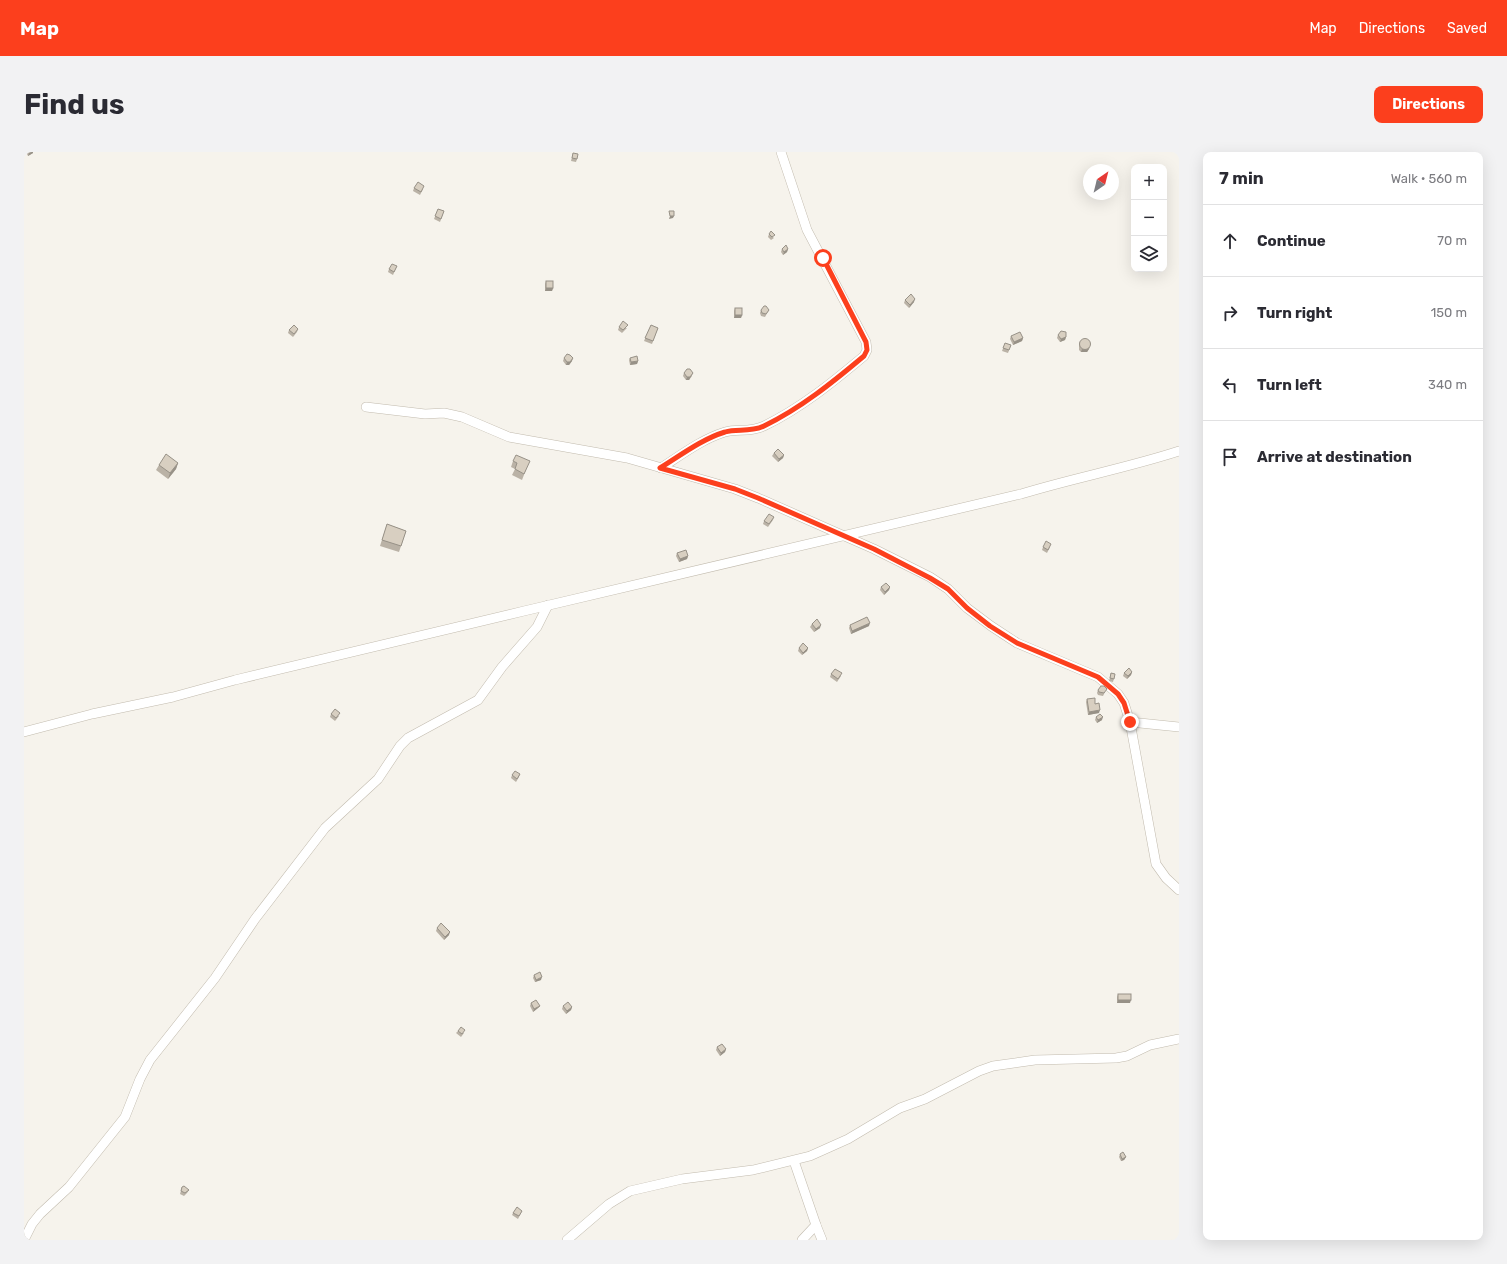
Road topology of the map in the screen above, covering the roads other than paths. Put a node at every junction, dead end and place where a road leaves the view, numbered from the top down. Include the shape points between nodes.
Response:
1 (781, 152) edge
2 (366, 407) dead end
3 (1179, 451) edge
4 (660, 468) junction
5 (843, 535) junction
6 (548, 605) junction
7 (1130, 722) junction
8 (1179, 727) edge
9 (24, 732) edge
10 (1179, 890) edge
11 (1179, 1039) edge
12 (794, 1161) junction
13 (816, 1225) junction
14 (24, 1240) edge
15 (567, 1240) edge
16 (802, 1240) edge
17 (822, 1240) edge

1 - 4 street via 805,225 866,342 867,350 864,356 831,385 801,405 763,426 746,431 727,431 712,437
2 - 4 street via 425,414 444,413 462,417 509,437 614,455
3 - 5 street via 1021,494
4 - 5 street via 741,491
5 - 6 street
5 - 7 street via 948,589 990,626 1017,643 1098,677 1118,694
6 - 9 street
6 - 14 street via 536,627 478,700 408,738 378,778 325,828 255,919 215,978 150,1060 122,1120 68,1187 40,1214
7 - 8 street
7 - 10 street via 1156,864
11 - 12 street via 1150,1045 1127,1056 1116,1058 1035,1060 993,1066 925,1099 900,1108 848,1139
12 - 13 street
12 - 15 street via 754,1170 682,1179 630,1191 609,1204
13 - 16 street
13 - 17 street

